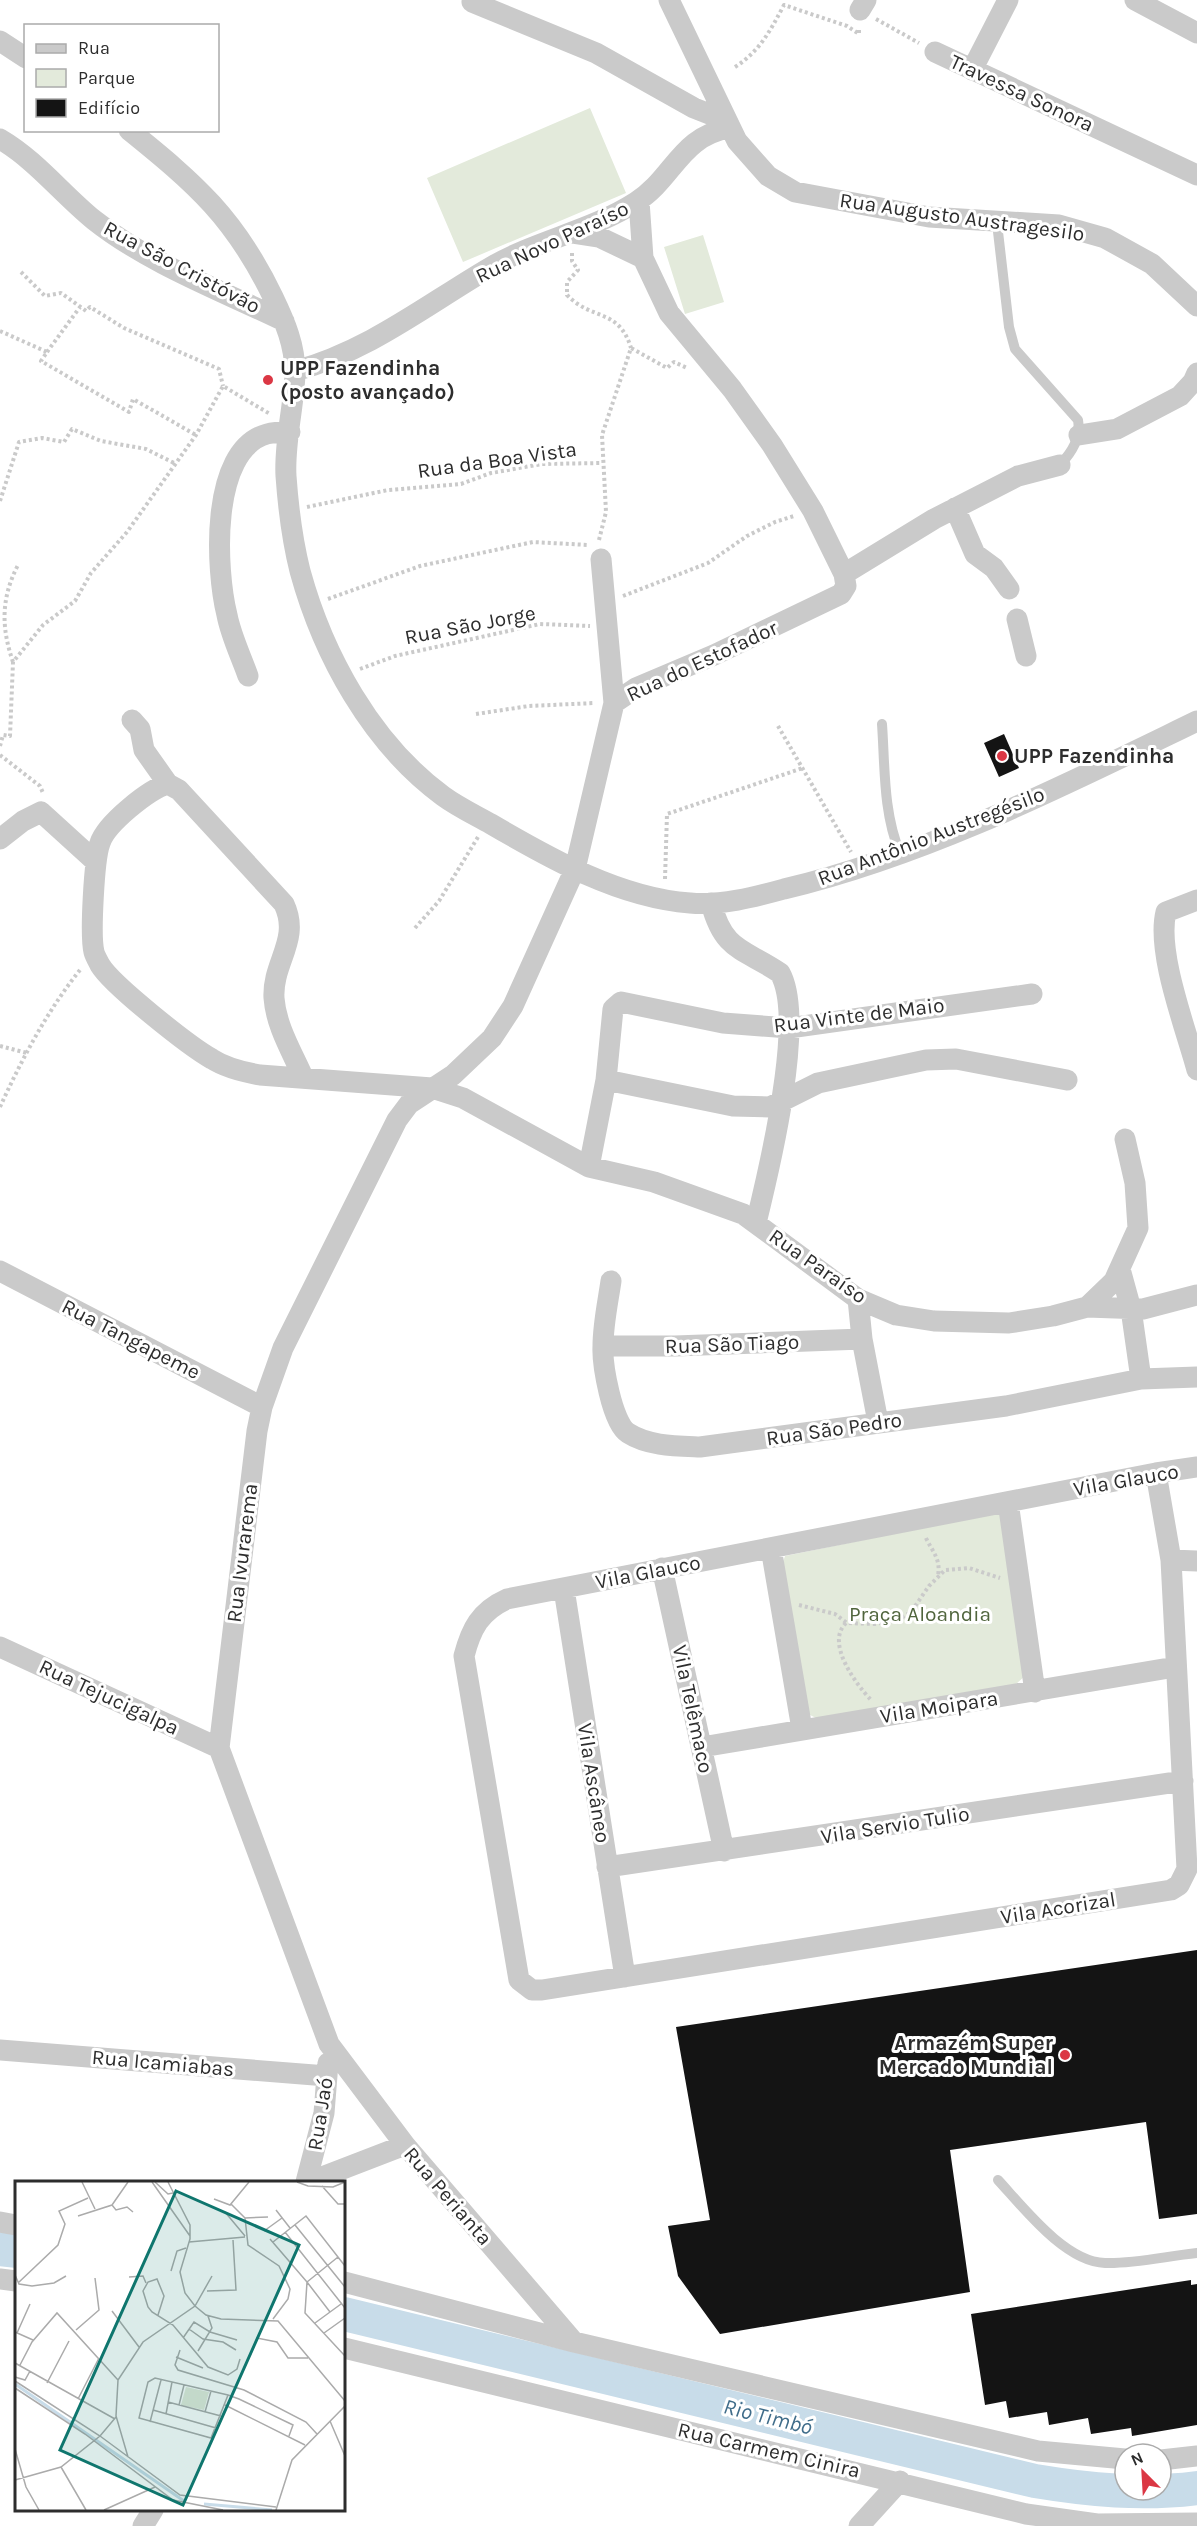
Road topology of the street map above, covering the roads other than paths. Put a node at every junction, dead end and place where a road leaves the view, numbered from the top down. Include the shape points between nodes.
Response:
1 (669, 0) edge
2 (1008, 0) edge
3 (1135, 0) edge
4 (472, 2) dead end
5 (1197, 33) edge
6 (0, 41) edge
7 (935, 52) road end
8 (24, 57) edge
9 (972, 70) junction
10 (728, 124) junction
11 (131, 132) edge
12 (0, 139) edge
13 (1197, 175) edge
14 (639, 201) junction
15 (997, 223) junction
16 (568, 235) junction
17 (643, 258) junction
18 (1197, 306) edge
19 (284, 321) junction
20 (295, 371) junction
21 (1197, 373) edge
22 (290, 430) junction
23 (1079, 435) junction
24 (1059, 465) joint
25 (955, 508) junction
26 (599, 553) road end
27 (845, 580) junction
28 (1026, 656) dead end
29 (248, 676) dead end
30 (614, 703) junction
31 (132, 720) dead end
32 (1197, 721) edge
33 (882, 724) dead end
34 (168, 784) junction
35 (0, 839) edge
36 (900, 853) junction
37 (96, 862) junction
38 (575, 869) junction
39 (1197, 900) edge
40 (711, 903) junction
41 (1032, 994) dead end
42 (1188, 1007) edge
43 (789, 1028) junction
44 (1197, 1070) edge
45 (303, 1077) junction
46 (606, 1080) junction
47 (1066, 1080) dead end
48 (432, 1088) junction
49 (781, 1103) junction
50 (1125, 1139) dead end
51 (589, 1167) junction
52 (756, 1223) junction
53 (1120, 1269) junction
54 (0, 1271) edge
55 (611, 1281) dead end
56 (1197, 1295) edge
57 (858, 1299) junction
58 (1087, 1307) junction
59 (1131, 1309) junction
60 (862, 1339) junction
61 (603, 1346) junction
62 (1197, 1377) edge
63 (1141, 1380) junction
64 (262, 1407) junction
65 (878, 1422) junction
66 (1197, 1467) edge
67 (1156, 1473) junction
68 (1008, 1502) junction
69 (771, 1548) junction
70 (1171, 1560) junction
71 (1197, 1561) edge
72 (662, 1568) junction
73 (564, 1589) junction
74 (0, 1647) edge
75 (1175, 1667) junction
76 (1035, 1692) junction
77 (802, 1729) junction
78 (702, 1747) junction
79 (219, 1748) junction
80 (1183, 1780) junction
81 (724, 1851) junction
82 (607, 1867) junction
83 (625, 1977) junction
84 (525, 1987) joint
85 (329, 2044) junction
86 (0, 2050) edge
87 (327, 2076) junction
88 (405, 2145) junction
89 (998, 2180) dead end
90 (308, 2181) edge
91 (311, 2181) edge
92 (0, 2222) edge
93 (15, 2225) edge
94 (1197, 2253) edge
95 (0, 2279) edge
96 (15, 2281) edge
97 (345, 2282) edge
98 (574, 2342) junction
99 (345, 2348) edge
100 (1197, 2456) edge
101 (1113, 2458) edge
102 (1173, 2459) edge
103 (900, 2481) junction
104 (152, 2511) edge
105 (1197, 2523) edge
106 (144, 2526) edge
107 (859, 2526) edge

1 - 10 street, Rua Augusto Austragesilo
2 - 9 street
3 - 5 street
4 - 10 street via 596,53
6 - 8 street
7 - 9 street, Travessa Sonora
9 - 13 street, Travessa Sonora
10 - 14 street, Rua Novo Paraíso via 692,143
10 - 15 street, Rua Augusto Austragesilo via 742,150 778,183 795,192 890,212
11 - 19 street, Rua Antônio Austregésilo via 212,201 251,255
12 - 19 street, Rua São Cristóvão via 17,149 93,219 127,243
14 - 16 street, Rua Novo Paraíso
14 - 17 street
15 - 18 street, Rua Augusto Austragesilo via 1059,225 1105,238 1152,264
15 - 23 lane via 1015,349 1073,412
16 - 17 street via 599,237
16 - 20 street, Rua Novo Paraíso via 492,266 388,333 349,353
17 - 27 street via 669,314 732,389 772,445 813,511
19 - 20 street, Rua Antônio Austregésilo via 293,344
20 - 22 street, Rua Antônio Austregésilo
21 - 23 street via 1180,396 1117,429
22 - 29 street via 267,434 245,448 225,486 220,560 223,594
22 - 38 street, Rua Antônio Austregésilo via 286,474 300,569 327,649 342,675 394,752 443,796
23 - 24 lane
24 - 25 street, Rua do Estofador via 1018,476
25 - 27 street, Rua do Estofador
25 - 28 street via 975,554 994,568 1013,604
26 - 30 street, Rua Ivurarema
27 - 30 street, Rua do Estofador via 841,594 636,688
30 - 38 street, Rua Ivurarema
31 - 34 street via 140,729 144,750
32 - 36 street, Rua Antônio Austregésilo via 1075,780
33 - 36 lane via 888,812
34 - 37 street via 108,826 99,843
34 - 45 street via 179,790 271,888 290,916 292,927 275,982 274,999
35 - 37 street via 41,812
36 - 40 street, Rua Antônio Austregésilo via 763,895
37 - 45 street, Rua Paraíso via 94,953 115,982 213,1060 260,1076
38 - 40 street, Rua Antônio Austregésilo via 663,899
38 - 48 street, Rua Ivurarema via 513,1006 492,1038 453,1075
39 - 42 street via 1166,912 1163,922 1169,967
40 - 43 street via 722,935 748,956 780,973 787,990
41 - 43 street, Rua Vinte de Maio
42 - 44 street
43 - 46 street, Rua Vinte de Maio via 723,1023 625,1001 613,1009
43 - 49 street
45 - 48 street, Rua Paraíso
46 - 49 street via 733,1106 770,1107
46 - 51 street
47 - 49 street via 967,1061 926,1060 818,1083
48 - 51 street, Rua Paraíso via 463,1098
48 - 64 street, Rua Ivurarema via 409,1104 396,1120 283,1348
49 - 52 street
50 - 53 street, Rua Paraíso via 1135,1183 1138,1228
51 - 52 street, Rua Paraíso via 654,1182 726,1206
52 - 57 street, Rua Paraíso
53 - 58 street, Rua Paraíso via 1114,1281
53 - 59 street
54 - 64 street, Rua Tangapeme
55 - 61 street, Rua São Pedro
56 - 59 street
57 - 58 street, Rua Paraíso via 896,1315 934,1321 1009,1323
57 - 60 street
58 - 59 street
59 - 63 street
60 - 61 street, Rua São Tiago
60 - 65 street
61 - 65 street, Rua São Pedro via 618,1422 626,1432 640,1439 667,1446 700,1447
62 - 63 street, Rua São Pedro
63 - 65 street, Rua São Pedro via 1006,1406
64 - 79 street, Rua Ivurarema
66 - 67 street, Vila Glauco
67 - 68 street, Vila Glauco
67 - 70 street, Vila Acorizal
68 - 69 street, Vila Glauco
68 - 76 street
69 - 72 street, Vila Glauco
69 - 77 street
70 - 71 street
70 - 75 street, Vila Acorizal
72 - 73 street, Vila Glauco
72 - 78 street, Vila Telêmaco
73 - 82 street, Vila Ascâneo
73 - 84 street, Vila Glauco via 492,1605 480,1616 469,1636 464,1656 515,1968
74 - 79 street, Rua Tejucigalpa
75 - 76 street, Vila Moipara
75 - 80 street, Vila Acorizal
76 - 77 street, Vila Moipara
77 - 78 street, Vila Moipara
78 - 81 street, Vila Telêmaco
79 - 85 street, Rua Ivurarema
80 - 81 street, Vila Servio Tulio
80 - 83 street, Vila Acorizal via 1187,1869 1179,1885 1171,1890
81 - 82 street, Vila Servio Tulio
82 - 83 street, Vila Ascâneo
83 - 84 street, Vila Acorizal via 532,1990
85 - 87 street, Rua Jaó
85 - 88 street, Rua Perianta
86 - 87 street, Rua Icamiabas
87 - 90 street, Rua Jaó via 324,2113
88 - 91 street
88 - 98 street, Rua Perianta
89 - 94 lane via 1047,2233 1083,2258 1104,2264
92 - 93 street
95 - 96 street
97 - 98 street
98 - 101 street via 1038,2451
99 - 103 street, Rua Carmem Cinira
100 - 102 street
103 - 105 street, Rua Carmem Cinira via 1026,2514 1097,2524
103 - 107 street
104 - 106 street

